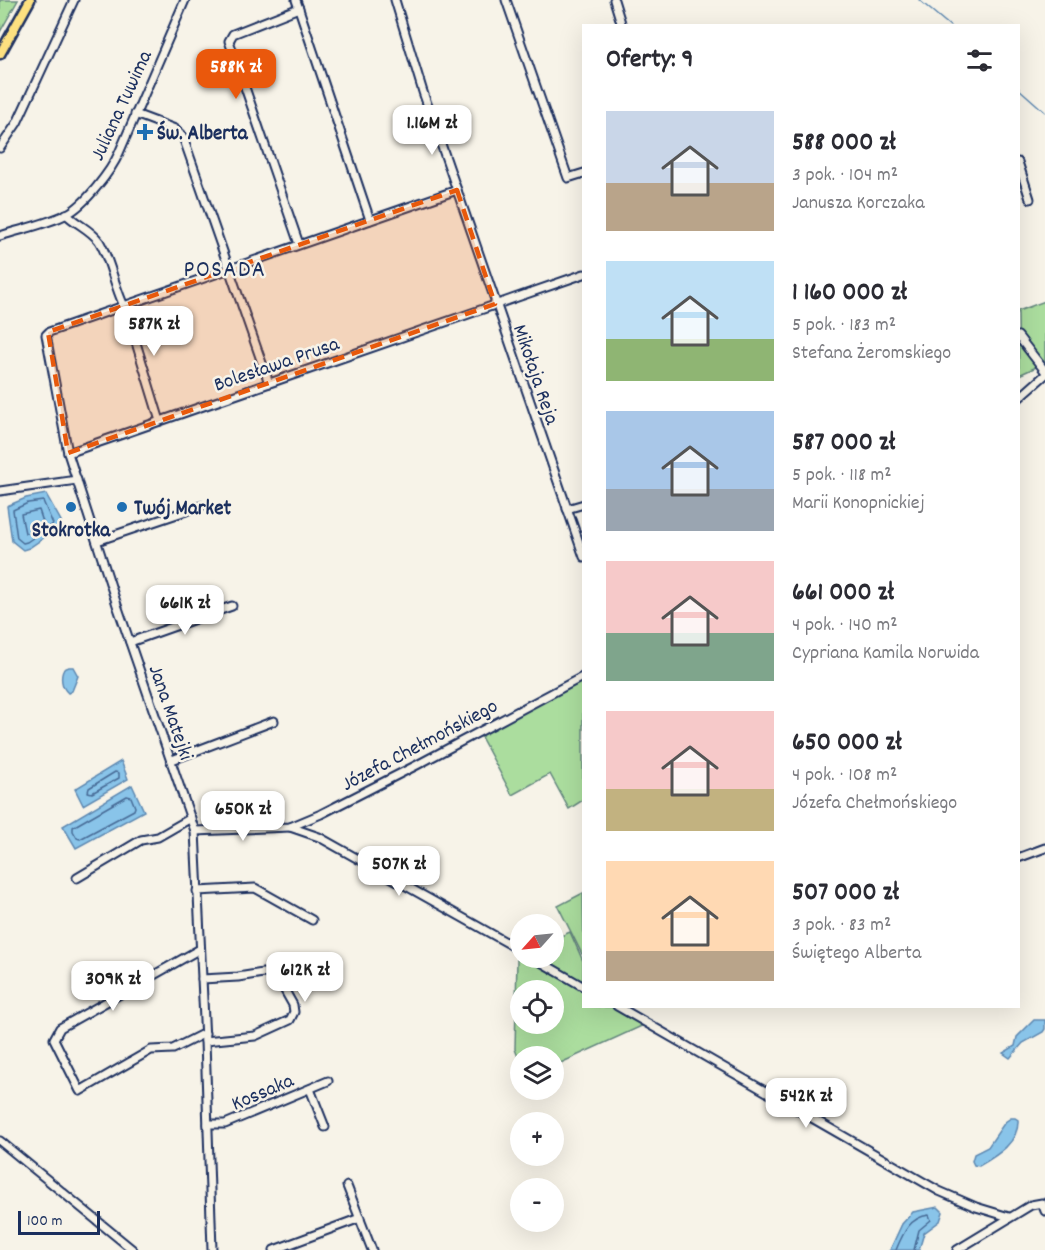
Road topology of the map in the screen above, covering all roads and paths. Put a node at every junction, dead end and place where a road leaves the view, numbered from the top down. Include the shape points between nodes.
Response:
1 (30, 0) edge
2 (74, 0) edge
3 (185, 0) edge
4 (296, 0) edge
5 (395, 0) edge
6 (506, 0) edge
7 (614, 0) edge
8 (299, 8) junction
9 (621, 24) edge
10 (0, 54) edge
11 (135, 114) junction
12 (0, 148) edge
13 (1020, 168) edge
14 (582, 174) edge
15 (457, 190) junction
16 (1030, 199) dead end
17 (66, 214) junction
18 (370, 220) junction
19 (0, 236) edge
20 (300, 244) junction
21 (230, 268) junction
22 (582, 275) edge
23 (495, 304) junction
24 (123, 305) junction
25 (1020, 339) edge
26 (1045, 373) edge
27 (269, 383) junction
28 (1020, 397) edge
29 (160, 421) junction
30 (68, 453) junction
31 (77, 480) junction
32 (0, 491) edge
33 (582, 505) edge
34 (201, 506) dead end
35 (567, 509) junction
36 (97, 541) junction
37 (582, 550) edge
38 (232, 606) dead end
39 (130, 642) junction
40 (582, 677) edge
41 (274, 721) dead end
42 (172, 760) junction
43 (191, 818) junction
44 (313, 818) junction
45 (290, 827) junction
46 (195, 831) junction
47 (313, 835) junction
48 (1045, 848) edge
49 (1020, 857) edge
50 (77, 878) dead end
51 (197, 891) junction
52 (312, 920) dead end
53 (510, 944) edge
54 (200, 949) junction
55 (551, 968) edge
56 (202, 978) junction
57 (582, 986) edge
58 (620, 1008) edge
59 (205, 1037) junction
60 (328, 1081) dead end
61 (310, 1089) junction
62 (208, 1124) junction
63 (325, 1127) dead end
64 (0, 1141) edge
65 (347, 1185) dead end
66 (1045, 1211) edge
67 (1010, 1217) junction
68 (360, 1218) junction
69 (133, 1250) edge
70 (212, 1250) edge
71 (274, 1250) edge
72 (372, 1250) edge
73 (957, 1250) edge

1 - 10 main road
2 - 12 street via 17,123
3 - 11 street, Juliana Tuwima
4 - 8 street
5 - 15 street, Mikołaja Reja
6 - 14 street via 568,178
7 - 9 street
8 - 18 street
8 - 20 street via 234,34 229,41
11 - 17 street, Juliana Tuwima via 112,167
11 - 21 street via 175,129 183,137
13 - 16 street
15 - 18 street
15 - 23 street, Mikołaja Reja
17 - 19 street, Juliana Tuwima
17 - 24 street via 101,245
18 - 20 street
20 - 21 street
21 - 24 street
21 - 27 street
22 - 23 street, Bolesława Prusa
23 - 27 street, Bolesława Prusa
23 - 35 street, Mikołaja Reja
24 - 29 street
24 - 30 street, Jana Matejki via 47,333
25 - 26 street
26 - 28 street
27 - 29 street, Bolesława Prusa
29 - 30 street, Bolesława Prusa
30 - 31 street, Jana Matejki
31 - 32 street
31 - 36 street, Jana Matejki
33 - 35 street
34 - 36 street
35 - 37 street, Mikołaja Reja
36 - 39 street, Jana Matejki
38 - 39 street
39 - 42 street, Jana Matejki
40 - 44 street, Józefa Chełmońskiego
41 - 42 street
42 - 43 street, Jana Matejki
43 - 46 street, Jana Matejki
43 - 50 street via 158,837 141,840
44 - 45 street, Józefa Chełmońskiego
44 - 47 street via 309,828
45 - 46 street, Józefa Chełmońskiego
45 - 47 street
46 - 51 street, Jana Matejki
47 - 53 street
48 - 49 street
51 - 52 street via 255,888
51 - 54 street, Jana Matejki
54 - 56 street, Jana Matejki
54 - 59 street via 60,1028 54,1039 80,1091 151,1050 173,1049
55 - 57 street
56 - 59 street, Jana Matejki
56 - 59 street via 272,975 279,980 294,1012 290,1020 259,1035
58 - 67 street via 939,1191 976,1208
59 - 62 street, Jana Matejki
60 - 61 street, Kossaka
61 - 62 street, Kossaka via 225,1124
61 - 63 street
62 - 70 street, Jana Matejki
64 - 69 street
65 - 68 street
66 - 67 street via 1042,1203
67 - 73 street
68 - 71 street
68 - 72 street

